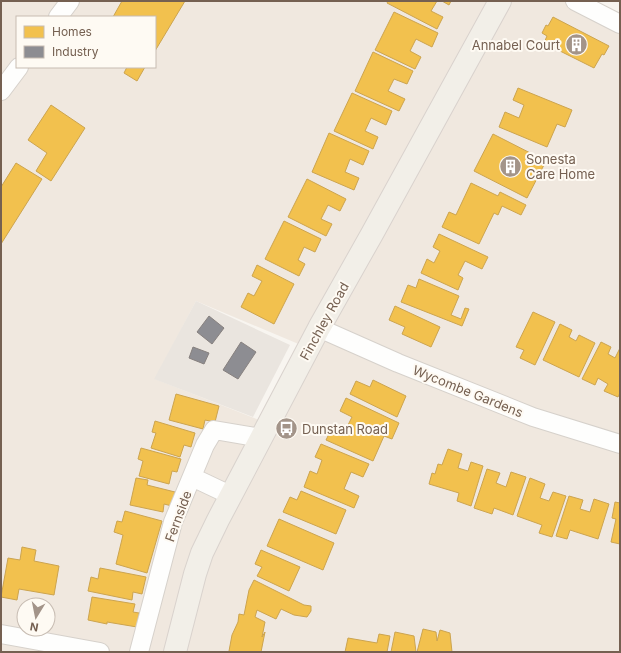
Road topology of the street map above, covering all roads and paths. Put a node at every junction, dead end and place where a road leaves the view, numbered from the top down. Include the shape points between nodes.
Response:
1 (70, 1) edge
2 (500, 1) edge
3 (575, 1) edge
4 (59, 16) edge
5 (620, 24) edge
6 (18, 68) edge
7 (1, 91) edge
8 (319, 328) junction
9 (260, 438) junction
10 (620, 444) edge
11 (192, 477) junction
12 (230, 495) junction
13 (1, 634) edge
14 (100, 652) edge
15 (139, 652) edge
16 (175, 652) edge

1 - 4 street
2 - 8 main road, Finchley Road
3 - 5 street
6 - 7 street
8 - 9 main road, Finchley Road
8 - 10 street, Wycombe Gardens via 533,417
9 - 11 street, Fernside via 214,430
9 - 12 main road, Finchley Road
11 - 12 street
11 - 15 street, Fernside via 173,522
12 - 16 main road, Finchley Road via 202,553
13 - 14 street

